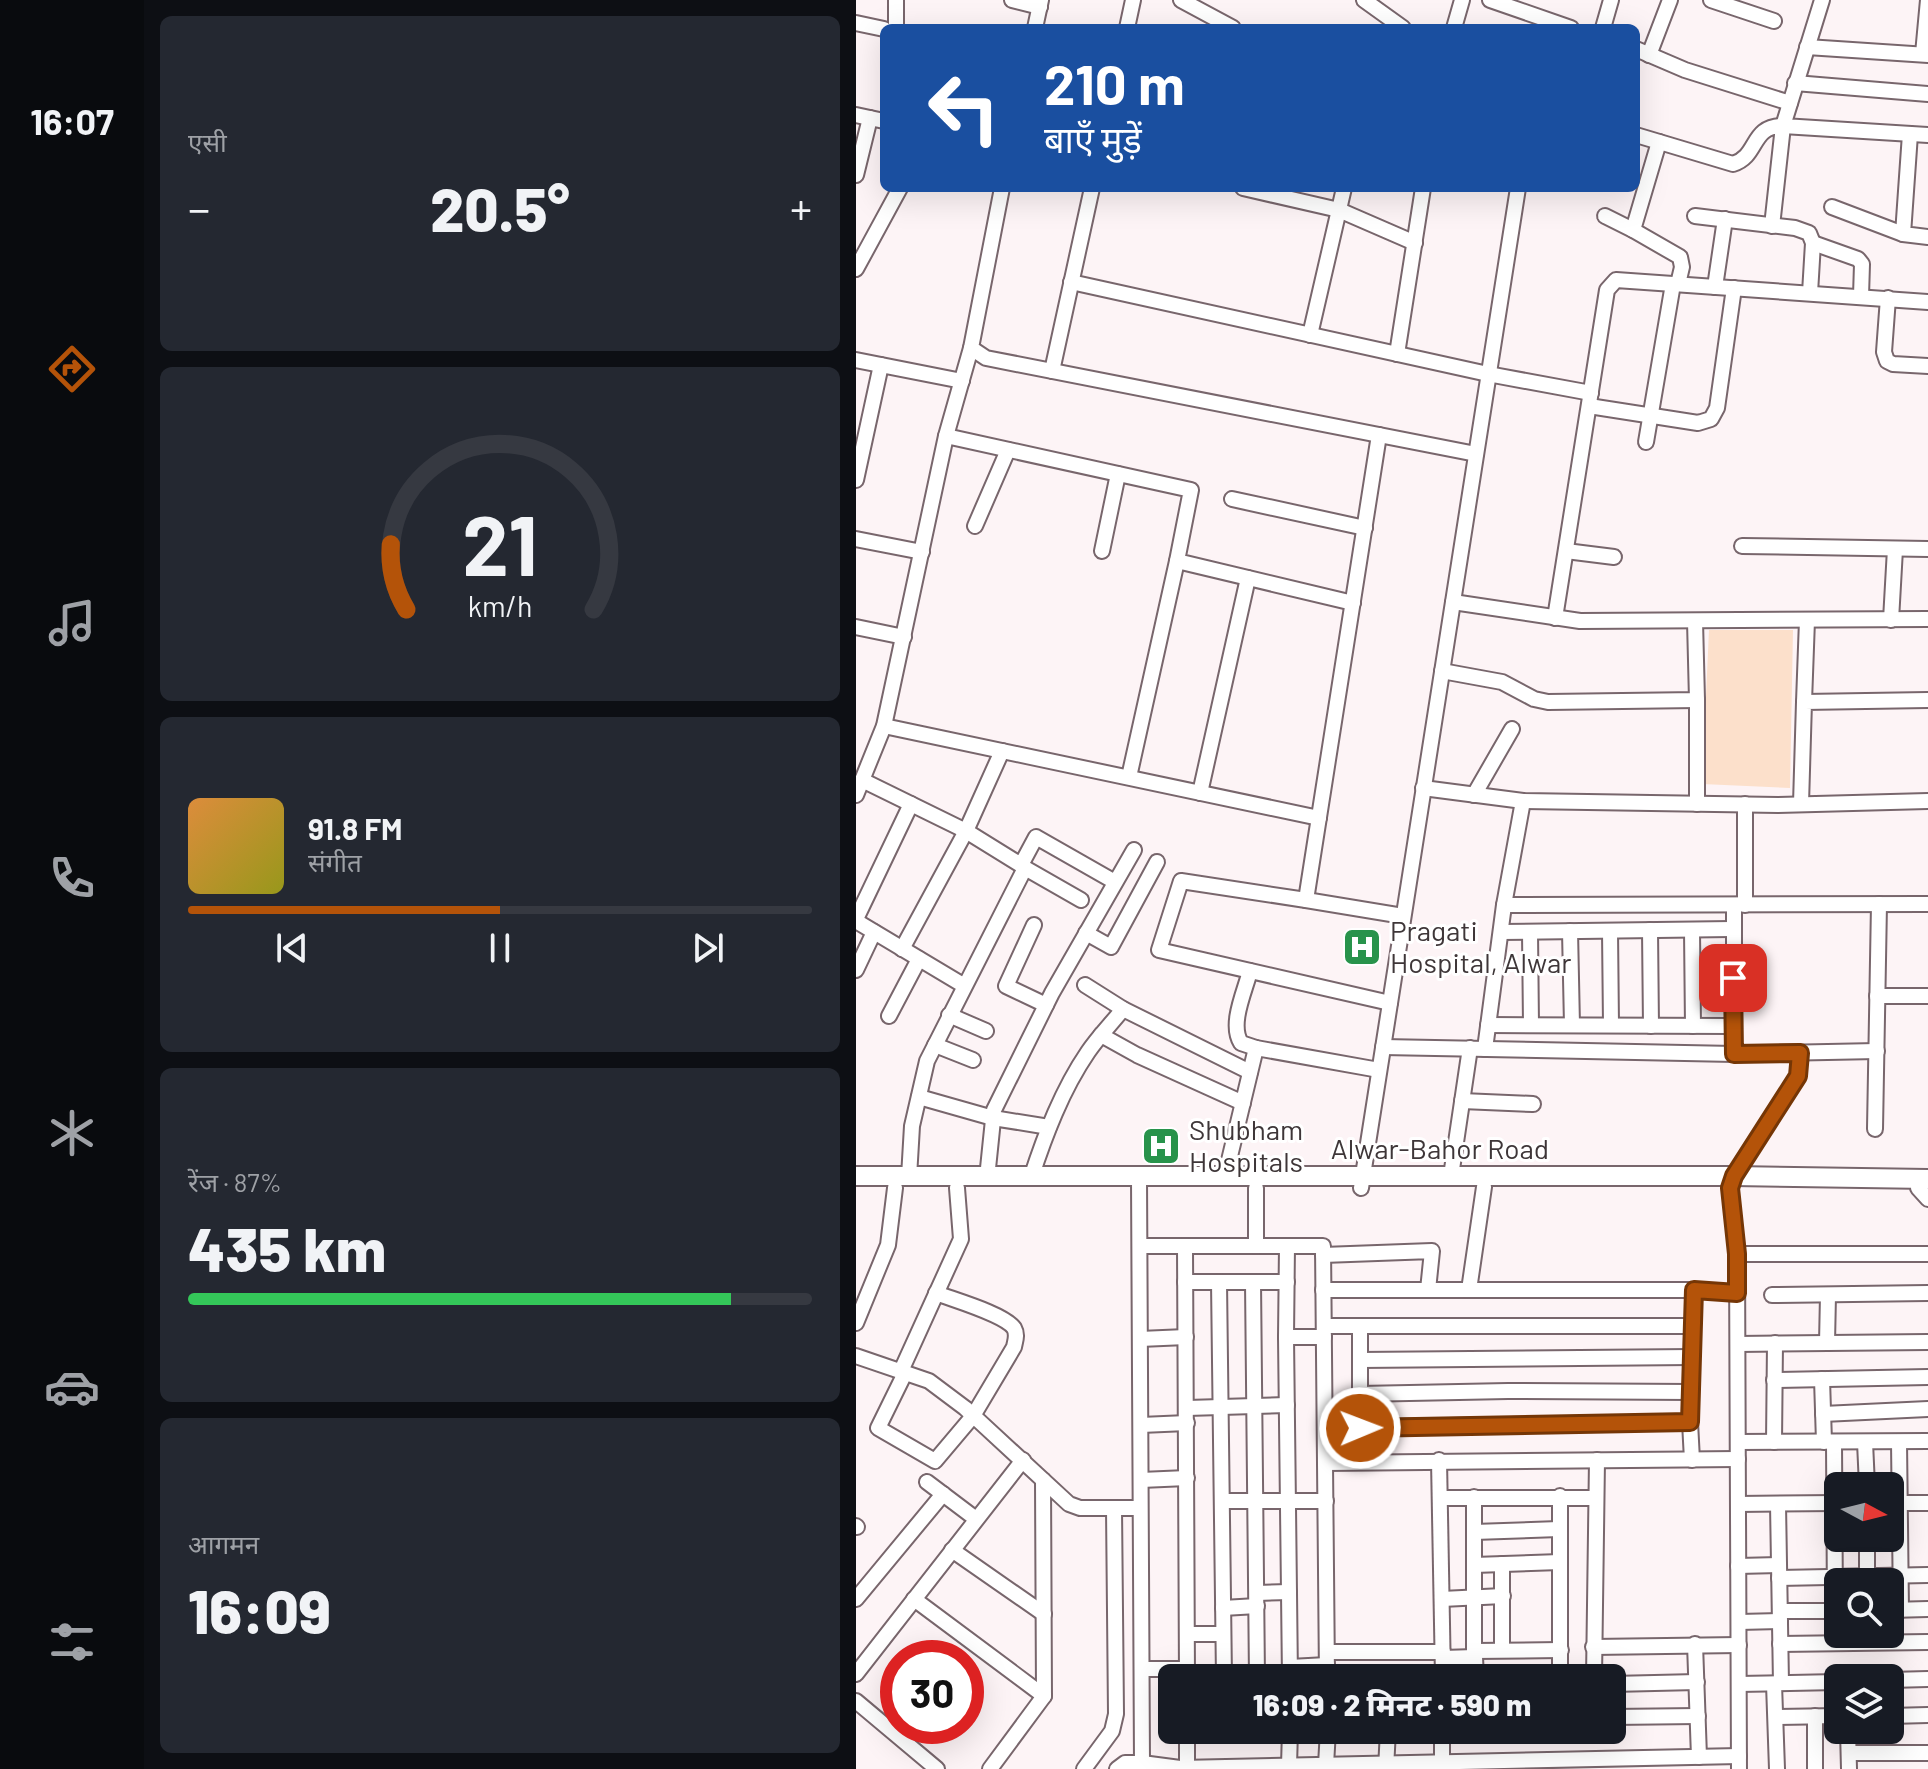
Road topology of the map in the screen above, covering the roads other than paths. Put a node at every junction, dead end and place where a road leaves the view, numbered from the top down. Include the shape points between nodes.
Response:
1 (896, 0) edge
2 (1012, 0) edge
3 (1133, 0) edge
4 (1181, 0) edge
5 (1364, 0) edge
6 (1462, 0) edge
7 (1490, 0) edge
8 (1611, 0) edge
9 (1670, 0) edge
10 (1711, 0) edge
11 (1822, 0) edge
12 (1928, 0) edge
13 (1040, 4) edge
14 (1521, 5) edge
15 (1202, 11) junction
16 (1774, 21) dead end
17 (856, 23) edge
18 (896, 24) edge
19 (1036, 24) edge
20 (1128, 24) edge
21 (1199, 24) edge
22 (1226, 24) edge
23 (1397, 24) edge
24 (1455, 24) edge
25 (1562, 24) edge
26 (1604, 24) edge
27 (880, 28) edge
28 (1807, 47) junction
29 (1643, 52) edge
30 (1925, 54) edge
31 (1795, 83) junction
32 (1928, 94) edge
33 (1790, 103) junction
34 (870, 118) edge
35 (1783, 126) junction
36 (1910, 134) junction
37 (1928, 135) edge
38 (1640, 136) edge
39 (1659, 142) junction
40 (856, 175) edge
41 (898, 192) edge
42 (1001, 192) edge
43 (1091, 192) edge
44 (1260, 192) edge
45 (1343, 192) edge
46 (1422, 192) edge
47 (1517, 192) edge
48 (1832, 207) dead end
49 (1339, 210) junction
50 (1605, 216) dead end
51 (1695, 216) dead end
52 (1725, 219) junction
53 (1772, 226) junction
54 (1633, 230) junction
55 (1903, 234) junction
56 (1928, 237) edge
57 (1415, 243) junction
58 (1813, 243) junction
59 (856, 269) edge
60 (1071, 282) junction
61 (1676, 284) junction
62 (1715, 287) junction
63 (1734, 288) junction
64 (1810, 293) junction
65 (1861, 296) junction
66 (1888, 298) junction
67 (1928, 302) edge
68 (1310, 335) junction
69 (971, 348) junction
70 (1397, 354) junction
71 (856, 360) edge
72 (881, 365) junction
73 (1928, 366) edge
74 (1052, 371) junction
75 (1488, 374) junction
76 (962, 381) junction
77 (1590, 399) junction
78 (1651, 417) junction
79 (1379, 435) junction
80 (946, 436) junction
81 (1646, 442) dead end
82 (1008, 450) junction
83 (1476, 454) junction
84 (1118, 474) junction
85 (856, 480) edge
86 (1232, 499) dead end
87 (975, 526) dead end
88 (1365, 528) junction
89 (856, 539) edge
90 (1742, 546) dead end
91 (1895, 549) junction
92 (1928, 549) edge
93 (1102, 551) dead end
94 (1566, 551) junction
95 (922, 552) junction
96 (1614, 557) dead end
97 (1177, 561) junction
98 (1248, 578) junction
99 (1453, 602) junction
100 (1353, 603) junction
101 (1555, 618) junction
102 (1928, 619) edge
103 (1807, 620) junction
104 (1891, 620) junction
105 (1695, 621) junction
106 (856, 627) edge
107 (904, 637) junction
108 (1442, 671) junction
109 (1697, 700) junction
110 (1928, 700) edge
111 (1804, 702) junction
112 (884, 726) junction
113 (1512, 729) dead end
114 (1002, 751) junction
115 (1129, 777) junction
116 (862, 780) junction
117 (1423, 788) junction
118 (1200, 793) junction
119 (856, 795) edge
120 (1474, 795) junction
121 (1523, 801) junction
122 (1928, 801) edge
123 (911, 804) junction
124 (1697, 804) junction
125 (1745, 804) junction
126 (1801, 804) junction
127 (1319, 818) junction
128 (966, 831) junction
129 (1134, 850) dead end
130 (1157, 862) dead end
131 (1023, 866) junction
132 (1115, 882) junction
133 (1081, 900) dead end
134 (1306, 900) junction
135 (1879, 904) junction
136 (1928, 904) edge
137 (1504, 905) junction
138 (1739, 905) junction
139 (1403, 916) junction
140 (856, 920) edge
141 (1034, 925) dead end
142 (1732, 929) junction
143 (1650, 930) junction
144 (1692, 930) junction
145 (1570, 931) junction
146 (1610, 931) junction
147 (874, 932) junction
148 (1501, 932) junction
149 (1530, 932) junction
150 (1086, 933) junction
151 (902, 949) junction
152 (919, 959) junction
153 (856, 970) edge
154 (1250, 971) junction
155 (963, 985) junction
156 (1085, 985) dead end
157 (1877, 996) junction
158 (1928, 996) edge
159 (1390, 1003) junction
160 (1046, 1005) junction
161 (1123, 1009) junction
162 (949, 1015) junction
163 (889, 1016) dead end
164 (1488, 1025) junction
165 (1531, 1025) junction
166 (1572, 1025) junction
167 (1611, 1025) junction
168 (1651, 1026) junction
169 (1693, 1026) junction
170 (1733, 1026) junction
171 (986, 1031) dead end
172 (1101, 1035) junction
173 (935, 1045) junction
174 (1383, 1047) junction
175 (1256, 1048) junction
176 (1477, 1049) junction
177 (1877, 1051) junction
178 (1800, 1053) junction
179 (1734, 1054) junction
180 (973, 1060) dead end
181 (1379, 1070) junction
182 (1250, 1072) junction
183 (919, 1097) junction
184 (1462, 1101) junction
185 (1243, 1103) junction
186 (1533, 1104) dead end
187 (993, 1118) junction
188 (1049, 1127) junction
189 (1875, 1129) dead end
190 (856, 1176) edge
191 (1451, 1176) junction
192 (1225, 1177) junction
193 (987, 1178) junction
194 (1031, 1178) junction
195 (902, 1182) junction
196 (1139, 1182) junction
197 (1362, 1182) junction
198 (1732, 1182) junction
199 (856, 1186) edge
200 (1484, 1187) junction
201 (957, 1188) junction
202 (1256, 1188) junction
203 (1926, 1188) edge
204 (1140, 1246) junction
205 (1185, 1246) junction
206 (1256, 1246) junction
207 (1287, 1246) junction
208 (1737, 1254) junction
209 (1928, 1254) edge
210 (1323, 1255) junction
211 (1185, 1282) junction
212 (1219, 1282) junction
213 (1253, 1282) junction
214 (1287, 1282) junction
215 (1323, 1290) junction
216 (1428, 1290) junction
217 (1469, 1290) junction
218 (1694, 1290) junction
219 (936, 1293) junction
220 (1737, 1293) junction
221 (1928, 1293) edge
222 (1772, 1295) dead end
223 (1828, 1295) junction
224 (856, 1323) edge
225 (1693, 1326) junction
226 (1360, 1327) junction
227 (1324, 1332) junction
228 (1186, 1337) junction
229 (1286, 1337) junction
230 (1140, 1339) junction
231 (1928, 1342) edge
232 (1775, 1343) junction
233 (1827, 1343) junction
234 (1738, 1344) junction
235 (856, 1356) edge
236 (1692, 1357) junction
237 (1360, 1360) junction
238 (903, 1372) junction
239 (1928, 1377) edge
240 (1822, 1379) junction
241 (1774, 1380) junction
242 (1691, 1392) junction
243 (1360, 1394) junction
244 (1287, 1405) junction
245 (1255, 1406) junction
246 (1221, 1408) junction
247 (1928, 1409) edge
248 (1823, 1414) junction
249 (1187, 1415) junction
250 (973, 1416) junction
251 (1690, 1422) junction
252 (1141, 1425) junction
253 (1325, 1428) junction
254 (1360, 1428) junction
255 (1928, 1441) edge
256 (1738, 1442) junction
257 (1774, 1442) junction
258 (1829, 1442) junction
259 (1865, 1442) junction
260 (1899, 1442) junction
261 (1738, 1459) junction
262 (1023, 1460) junction
263 (1439, 1460) junction
264 (1597, 1460) junction
265 (1692, 1460) junction
266 (1325, 1463) junction
267 (1832, 1472) edge
268 (1866, 1472) edge
269 (1897, 1472) edge
270 (1187, 1478) junction
271 (1043, 1480) junction
272 (1141, 1480) junction
273 (927, 1482) dead end
274 (943, 1494) junction
275 (1560, 1496) junction
276 (1474, 1497) junction
277 (1440, 1498) junction
278 (1596, 1498) junction
279 (1289, 1500) junction
280 (1222, 1501) junction
281 (1326, 1501) junction
282 (1256, 1502) junction
283 (1824, 1503) edge
284 (1904, 1503) edge
285 (1928, 1503) edge
286 (1738, 1504) junction
287 (1778, 1504) junction
288 (1114, 1508) junction
289 (1140, 1508) junction
290 (976, 1519) junction
291 (1559, 1529) junction
292 (1474, 1532) junction
293 (952, 1550) junction
294 (1560, 1562) junction
295 (1502, 1564) junction
296 (1474, 1565) junction
297 (1738, 1566) junction
298 (1779, 1571) junction
299 (1928, 1575) edge
300 (1824, 1576) edge
301 (1904, 1576) edge
302 (1289, 1592) junction
303 (1503, 1596) junction
304 (1474, 1597) junction
305 (856, 1599) edge
306 (914, 1599) junction
307 (1442, 1599) junction
308 (1257, 1600) junction
309 (1223, 1608) junction
310 (1928, 1609) edge
311 (1904, 1610) edge
312 (1824, 1612) edge
313 (1044, 1614) junction
314 (1780, 1616) junction
315 (1739, 1622) junction
316 (1187, 1634) junction
317 (1223, 1634) junction
318 (1928, 1642) edge
319 (1695, 1644) junction
320 (1780, 1644) junction
321 (1739, 1645) junction
322 (1593, 1647) junction
323 (1502, 1650) junction
324 (1561, 1650) junction
325 (1443, 1655) junction
326 (1187, 1664) edge
327 (1224, 1664) edge
328 (1257, 1664) edge
329 (1290, 1664) edge
330 (1327, 1664) edge
331 (1339, 1664) edge
332 (1443, 1664) edge
333 (1475, 1664) edge
334 (1560, 1664) edge
335 (1594, 1664) edge
336 (1143, 1669) junction
337 (1158, 1670) edge
338 (856, 1674) edge
339 (1928, 1679) edge
340 (1904, 1680) edge
341 (1697, 1682) junction
342 (1824, 1682) edge
343 (1626, 1684) edge
344 (1739, 1684) junction
345 (1778, 1684) junction
346 (1044, 1696) junction
347 (856, 1701) edge
348 (1928, 1715) edge
349 (1698, 1716) junction
350 (1815, 1716) junction
351 (1824, 1716) edge
352 (1904, 1716) edge
353 (1626, 1717) edge
354 (1776, 1717) junction
355 (1186, 1744) edge
356 (1290, 1744) edge
357 (1327, 1744) edge
358 (1387, 1744) edge
359 (1442, 1744) edge
360 (1849, 1744) edge
361 (1849, 1753) junction
362 (1928, 1753) edge
363 (1699, 1757) junction
364 (1739, 1762) edge
365 (1142, 1763) junction
366 (1442, 1763) junction
367 (1558, 1764) edge
368 (1326, 1765) junction
369 (1289, 1766) junction
370 (1386, 1766) edge
371 (1183, 1768) edge
372 (1242, 1768) edge
373 (937, 1769) edge
374 (990, 1769) edge
375 (1084, 1769) edge
376 (1117, 1769) edge
377 (1777, 1769) edge
378 (1815, 1769) edge
379 (1849, 1769) edge

1 - 18 street
2 - 13 street
3 - 20 street
4 - 15 street
5 - 23 street
6 - 24 street
7 - 14 street
8 - 26 street
9 - 29 street
10 - 16 street
11 - 28 street
12 - 30 street
13 - 19 street
14 - 25 street
15 - 21 street
15 - 22 street
17 - 27 street
28 - 30 street
28 - 31 street
29 - 33 street
31 - 32 street
31 - 33 street
33 - 35 street
34 - 40 street
35 - 36 street
35 - 39 street via 1764,129 1749,153 1733,164
35 - 53 street
36 - 37 street
36 - 55 street
38 - 39 street
39 - 54 street
41 - 59 street
42 - 69 street
43 - 60 street
44 - 49 street
45 - 49 street
46 - 57 street
47 - 75 street
48 - 55 street
49 - 57 street
49 - 68 street
50 - 54 street
51 - 52 street
52 - 53 street
52 - 62 street
53 - 58 street via 1802,230
54 - 61 street via 1680,257
55 - 56 street
57 - 70 street
58 - 64 street
58 - 65 street via 1858,259
60 - 68 street
60 - 74 street
61 - 62 street
61 - 77 street via 1610,283
61 - 78 street
62 - 63 street
63 - 64 street
63 - 78 street via 1717,408 1711,419 1698,423
64 - 65 street
65 - 66 street
66 - 67 street
66 - 73 street via 1887,361
68 - 70 street
69 - 74 street via 986,358
69 - 76 street
70 - 75 street
71 - 72 street
72 - 76 street
72 - 85 street
74 - 79 street
75 - 77 street
75 - 83 street
76 - 80 street
77 - 78 street
77 - 94 street
78 - 81 street
79 - 83 street
79 - 88 street
80 - 82 street
80 - 95 street
82 - 84 street
82 - 87 street
83 - 99 street
84 - 93 street
84 - 97 street via 1191,490
86 - 88 street
88 - 100 street
89 - 95 street
90 - 91 street
91 - 92 street
91 - 104 street
94 - 96 street
94 - 101 street
95 - 107 street
97 - 98 street
97 - 115 street
98 - 100 street
98 - 118 street
99 - 101 street
99 - 108 street
100 - 127 street
101 - 105 street
102 - 104 street
103 - 104 street
103 - 105 street
103 - 111 street
105 - 109 street
106 - 107 street
107 - 112 street
108 - 109 street via 1502,682 1548,702
108 - 117 street
109 - 124 street
110 - 111 street
111 - 126 street
112 - 114 street
112 - 116 street
113 - 120 street
114 - 115 street
114 - 128 street
115 - 118 street
116 - 119 street
116 - 123 street
117 - 120 street
117 - 139 street
118 - 127 street
120 - 121 street
121 - 124 street
121 - 137 street
122 - 126 street
123 - 128 street
123 - 140 street
124 - 125 street
125 - 126 street
125 - 138 street
127 - 134 street
128 - 131 street
128 - 151 street
129 - 132 street
130 - 150 street via 1111,947
131 - 132 street via 1036,837
131 - 133 street
131 - 155 street
132 - 150 street
134 - 139 street
134 - 154 street via 1181,881 1159,950
135 - 136 street
135 - 138 street
135 - 157 street
137 - 138 street
137 - 148 street
138 - 142 street
139 - 159 street
140 - 147 street
141 - 160 street via 1006,986
142 - 144 street
142 - 170 street
143 - 144 street
143 - 146 street
143 - 168 street
144 - 169 street
145 - 146 street
145 - 149 street
145 - 166 street
146 - 167 street
147 - 151 street
147 - 153 street
148 - 149 street
148 - 164 street
149 - 165 street
150 - 160 street
151 - 152 street
152 - 155 street
152 - 163 street
154 - 159 street
154 - 175 street via 1236,1036
155 - 162 street
156 - 161 street
157 - 158 street
157 - 177 street
159 - 174 street
160 - 187 street
161 - 172 street
161 - 182 street
162 - 171 street
162 - 173 street
164 - 165 street
164 - 176 street
165 - 166 street
166 - 167 street
167 - 168 street
168 - 169 street
169 - 170 street
170 - 179 street
172 - 185 street
172 - 188 street
173 - 180 street
173 - 183 street
174 - 176 street
174 - 181 street
175 - 181 street
175 - 182 street
176 - 179 street
176 - 184 street
177 - 178 street
177 - 189 street
178 - 179 street
178 - 198 street via 1798,1076
181 - 197 street
182 - 185 street
183 - 187 street
183 - 195 street
184 - 186 street
184 - 191 street
185 - 192 street
187 - 188 street
187 - 193 street
188 - 194 street
190 - 195 main road, Alwar-Bahor Road
191 - 197 main road, Alwar-Bahor Road
191 - 198 main road, Alwar-Bahor Road
192 - 196 main road, Alwar-Bahor Road
192 - 197 main road, Alwar-Bahor Road
193 - 194 main road, Alwar-Bahor Road
193 - 195 main road, Alwar-Bahor Road
194 - 196 main road, Alwar-Bahor Road
195 - 199 main road, Alwar-Bahor Road
195 - 201 main road, Alwar-Bahor Road
195 - 224 street via 888,1245
196 - 201 main road, Alwar-Bahor Road
196 - 202 main road, Alwar-Bahor Road
196 - 204 street
197 - 200 main road, Alwar-Bahor Road
197 - 202 main road, Alwar-Bahor Road
198 - 200 main road, Alwar-Bahor Road
198 - 203 main road, Alwar-Bahor Road
198 - 208 street
200 - 217 street
201 - 219 street via 961,1239
202 - 206 street
204 - 205 street
204 - 230 street
205 - 206 street
205 - 211 street
206 - 207 street
207 - 210 street via 1323,1246
207 - 214 street
208 - 209 street
208 - 220 street
210 - 215 street
210 - 216 street via 1432,1251
211 - 212 street
211 - 228 street
212 - 213 street
212 - 246 street
213 - 214 street
213 - 245 street
214 - 229 street
215 - 216 street
215 - 227 street
216 - 217 street
217 - 218 street
218 - 220 street
218 - 225 street
219 - 238 street
219 - 250 street via 1004,1320 1017,1337
220 - 234 street
221 - 223 street
222 - 223 street
223 - 233 street
225 - 226 street
225 - 236 street
226 - 227 street
226 - 237 street
227 - 229 street
227 - 253 street
228 - 230 street
228 - 249 street
229 - 244 street
230 - 252 street
231 - 233 street
232 - 233 street
232 - 234 street
232 - 241 street
234 - 256 street
235 - 238 street
236 - 237 street
236 - 242 street
237 - 243 street
238 - 250 street via 929,1381
238 - 250 street via 878,1428 935,1461
239 - 240 street
240 - 241 street
240 - 248 street
241 - 257 street
242 - 243 street
242 - 251 street
243 - 254 street
244 - 245 street
244 - 279 street
245 - 246 street
245 - 282 street
246 - 249 street
246 - 280 street
247 - 248 street
248 - 258 street
249 - 252 street
249 - 270 street
250 - 262 street
251 - 254 street
251 - 265 street
252 - 272 street
253 - 254 street
253 - 266 street
255 - 260 street
256 - 257 street
256 - 261 street
257 - 258 street
258 - 259 street
258 - 267 street
259 - 260 street
259 - 268 street
260 - 269 street
261 - 265 street
261 - 286 street
262 - 271 street
262 - 290 street
263 - 264 street
263 - 266 street
263 - 277 street
264 - 265 street
264 - 278 street
266 - 281 street
270 - 272 street
270 - 316 street
271 - 288 street via 1069,1504
271 - 313 street
272 - 289 street
273 - 274 street
274 - 290 street
274 - 305 street
275 - 276 street
275 - 278 street
275 - 291 street
276 - 277 street
276 - 292 street
277 - 307 street
278 - 322 street
279 - 281 street
279 - 282 street
279 - 302 street
280 - 282 street
280 - 309 street
281 - 330 street
282 - 308 street
283 - 287 street
284 - 285 street
286 - 287 street
286 - 297 street
287 - 298 street
288 - 289 street
288 - 375 street via 1116,1714 1112,1731
289 - 336 street
290 - 293 street
291 - 292 street
291 - 294 street
292 - 296 street
293 - 306 street
293 - 313 street
294 - 295 street
294 - 324 street
295 - 296 street
295 - 303 street
296 - 304 street
297 - 298 street
297 - 315 street
298 - 300 street
298 - 314 street
299 - 301 street
302 - 308 street
302 - 329 street
303 - 304 street
303 - 323 street
304 - 307 street
304 - 323 street via 1474,1651
306 - 338 street
306 - 346 street
307 - 325 street
308 - 309 street
308 - 328 street
309 - 317 street
310 - 311 street
312 - 314 street
313 - 346 street
314 - 315 street
314 - 320 street
315 - 321 street
316 - 317 street
316 - 326 street
317 - 327 street
318 - 320 street
319 - 321 street
319 - 322 street
319 - 341 street
320 - 345 street
321 - 344 street
322 - 335 street
323 - 324 street
324 - 334 street
325 - 331 street
325 - 332 street
325 - 333 street via 1475,1657
336 - 337 street
336 - 365 street
339 - 340 street
341 - 343 street
341 - 349 street
342 - 345 street
344 - 345 street
344 - 364 street
345 - 354 street
346 - 374 street
347 - 373 street
348 - 352 street
349 - 353 street
349 - 363 street
350 - 351 street
350 - 354 street
350 - 378 street
354 - 377 street
355 - 371 street
356 - 369 street
357 - 368 street
358 - 370 street
359 - 366 street
360 - 361 street
361 - 362 street
361 - 379 street
363 - 364 street
363 - 367 street
365 - 371 street
365 - 376 street
366 - 367 street
366 - 370 street
368 - 369 street
368 - 370 street
369 - 372 street
371 - 372 street

